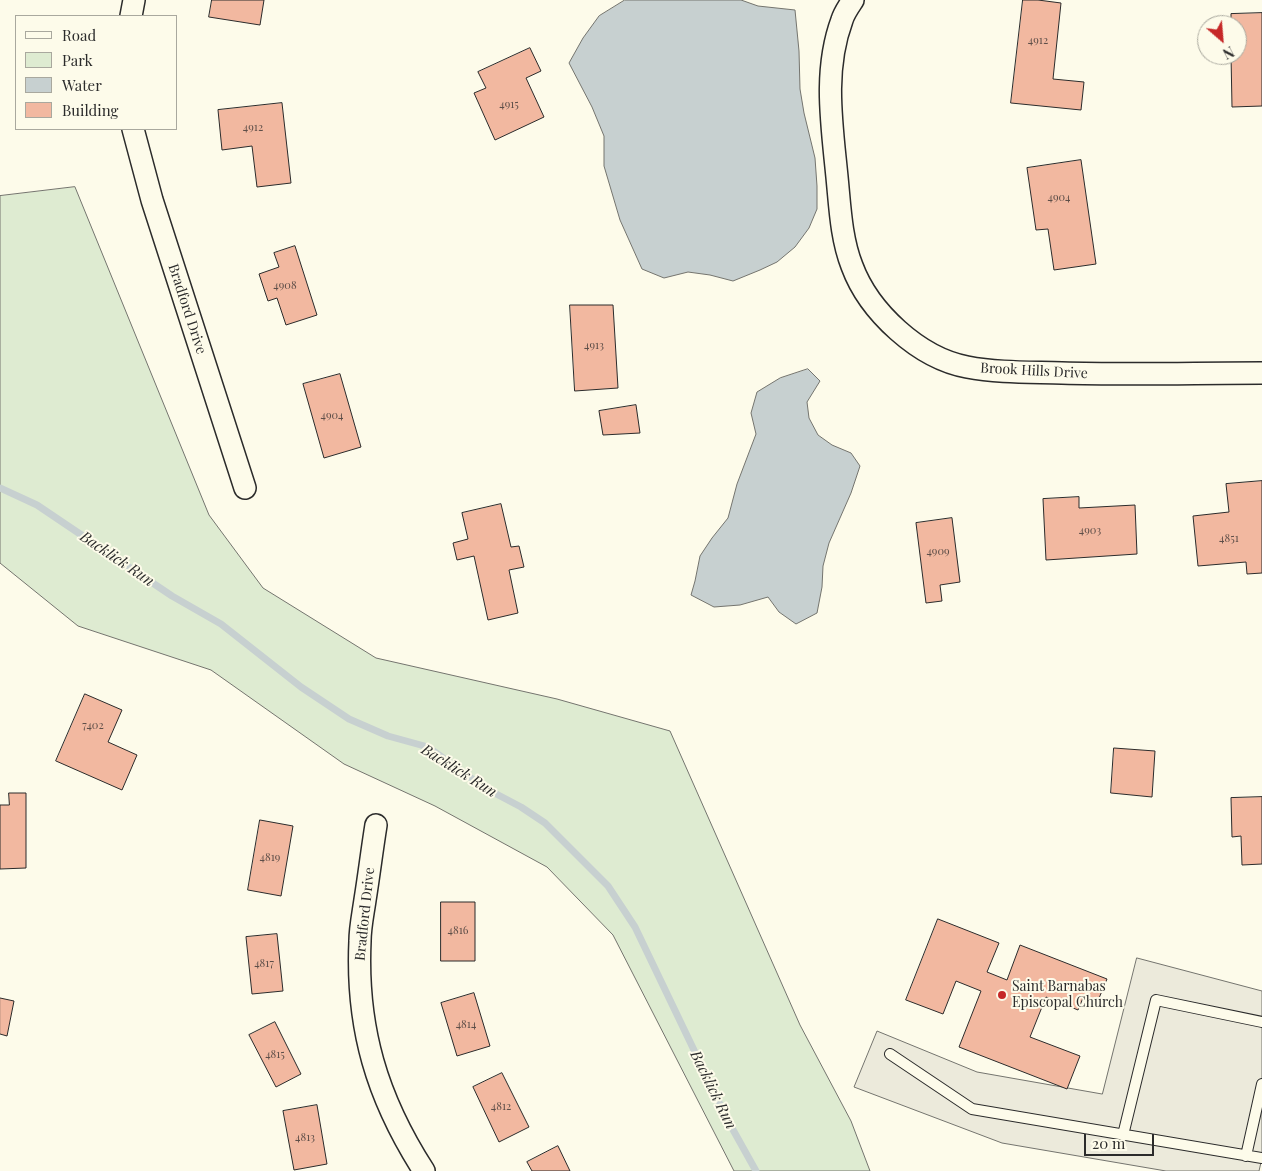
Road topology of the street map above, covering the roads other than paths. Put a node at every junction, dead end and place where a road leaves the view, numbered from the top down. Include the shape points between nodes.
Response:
1 (134, 0) edge
2 (852, 0) edge
3 (131, 15) edge
4 (133, 130) edge
5 (1262, 372) edge
6 (245, 488) dead end
7 (376, 825) dead end
8 (1262, 1022) edge
9 (890, 1054) dead end
10 (1262, 1084) edge
11 (1122, 1134) junction
12 (1246, 1156) junction
13 (1262, 1158) edge
14 (424, 1171) edge

1 - 3 street
2 - 5 street, Brook Hills Drive via 842,19 831,67 830,107 843,232 852,267 866,294 888,321 914,343 940,358 966,367 995,371 1099,374
4 - 6 street, Bradford Drive via 152,200
7 - 14 street, Bradford Drive via 360,939 359,984 365,1029 376,1075 409,1148
8 - 11 lane via 1156,1000
9 - 11 lane via 972,1109
10 - 12 lane
11 - 12 lane
12 - 13 lane

